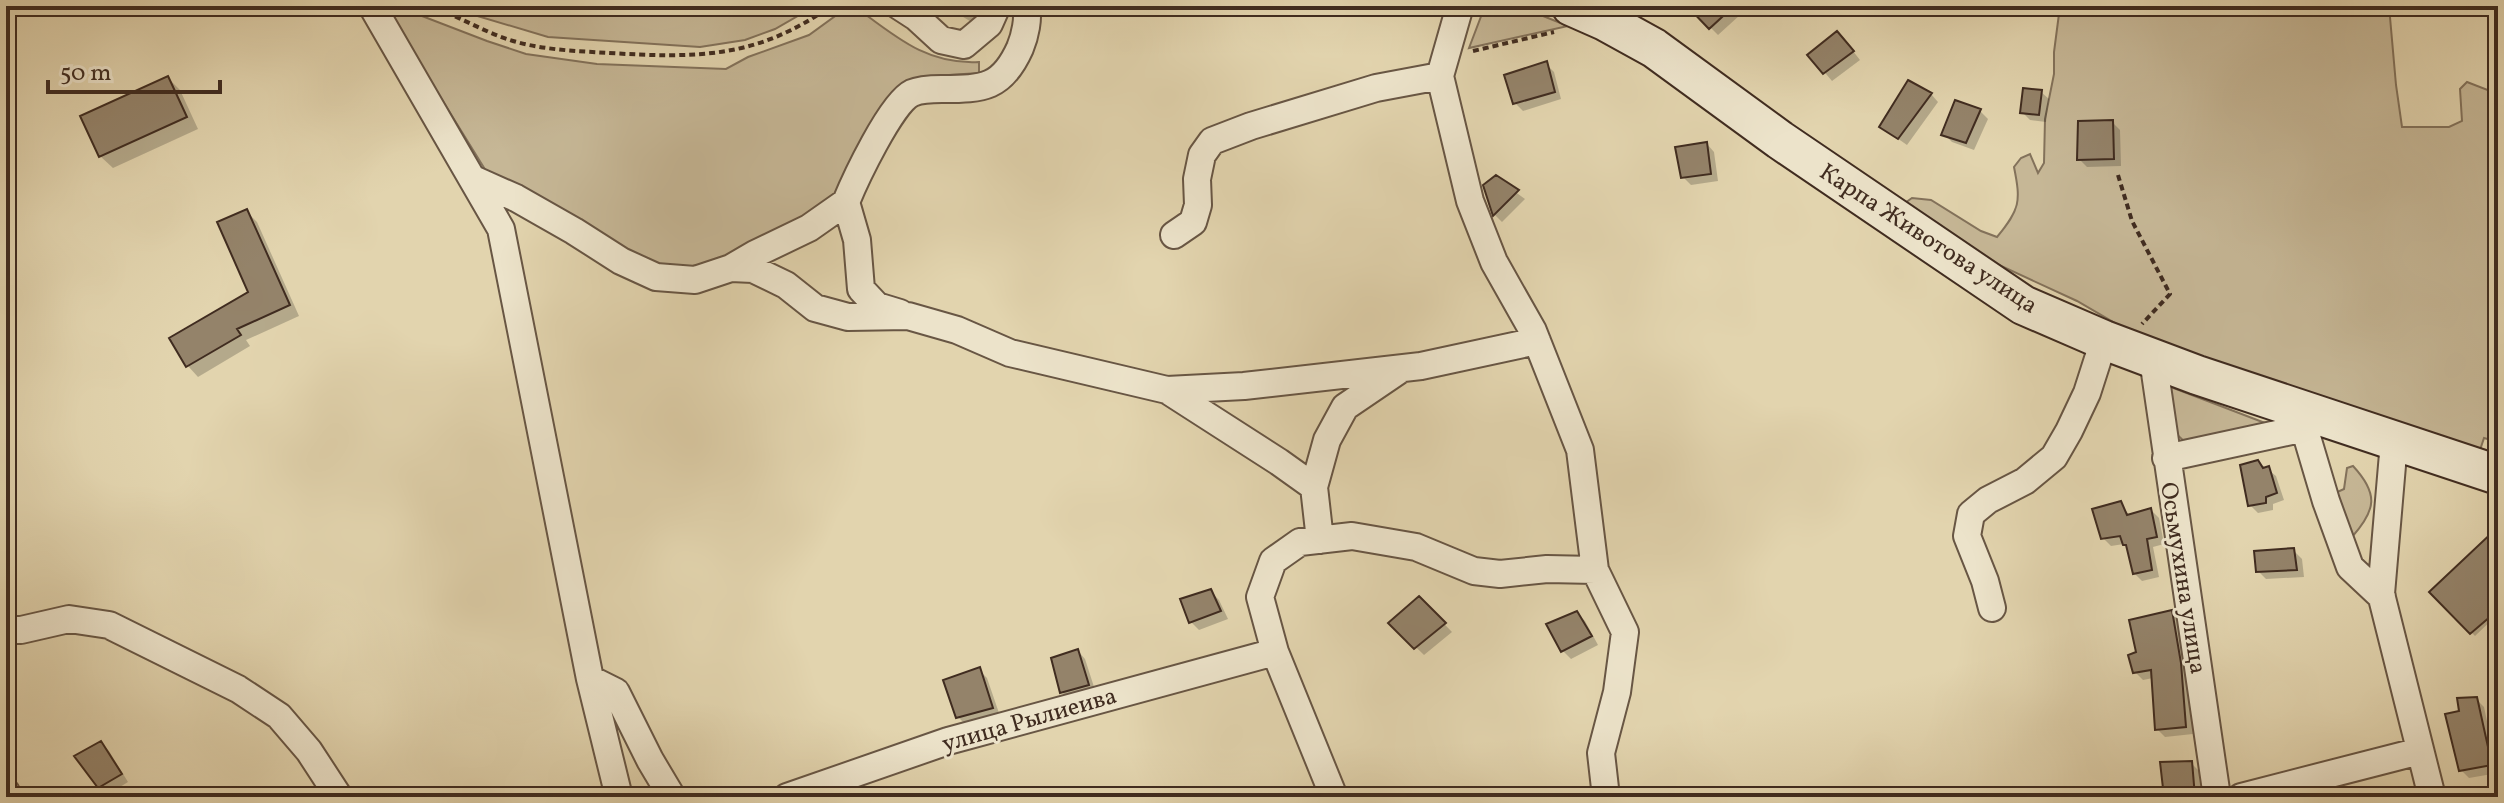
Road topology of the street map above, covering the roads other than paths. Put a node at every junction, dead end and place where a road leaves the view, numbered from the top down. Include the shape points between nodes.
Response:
1 (372, 6) edge
2 (899, 6) edge
3 (997, 6) edge
4 (1026, 6) edge
5 (1460, 6) edge
6 (1566, 18) edge
7 (1440, 76) junction
8 (473, 179) junction
9 (846, 202) junction
10 (1174, 235) dead end
11 (731, 268) junction
12 (908, 316) junction
13 (1537, 341) junction
14 (2126, 348) junction
15 (1401, 369) junction
16 (1167, 390) junction
17 (2302, 419) junction
18 (2394, 442) junction
19 (2166, 458) junction
20 (2498, 475) edge
21 (1314, 487) junction
22 (1320, 540) junction
23 (1595, 570) junction
24 (2382, 597) junction
25 (1992, 608) dead end
26 (6, 630) edge
27 (1275, 652) junction
28 (590, 679) junction
29 (2420, 751) junction
30 (824, 790) edge
31 (339, 797) edge
32 (619, 797) edge
33 (672, 797) edge
34 (787, 797) edge
35 (1334, 797) edge
36 (1606, 797) edge
37 (2217, 797) edge
38 (2241, 797) edge
39 (2432, 797) edge

1 - 8 street
2 - 3 street via 941,40 964,45 989,24
4 - 9 street via 1023,42 1011,68 993,84 910,94 876,142
5 - 7 street
6 - 14 main road, Карпа Животова улица via 1605,21 1654,48 2023,305
7 - 10 street via 1376,88 1212,141 1202,155 1193,222
7 - 13 street via 1470,201 1494,262
8 - 11 street via 656,277 695,280
8 - 28 street via 501,229
9 - 11 street via 809,228
9 - 12 street via 857,240 861,289 877,306
11 - 12 street via 753,269 786,285 815,308 848,317
12 - 16 street via 1010,353
13 - 15 street
13 - 23 street via 1580,450
14 - 17 main road, Карпа Животова улица
14 - 19 street, Осьмухина улица
14 - 25 street via 2087,393 2054,457 1971,514 1967,536
15 - 16 street
15 - 21 street via 1345,407 1327,440
16 - 21 street
17 - 18 main road, Карпа Животова улица
17 - 19 street
17 - 24 street via 2350,567
18 - 20 main road, Карпа Животова улица
18 - 24 street
19 - 37 street, Осьмухина улица
21 - 22 street
22 - 23 street via 1352,536 1416,547 1474,571 1500,574
22 - 27 street via 1300,542 1273,561 1260,597
23 - 36 street via 1625,632 1601,753
24 - 29 street
26 - 31 street via 69,619 109,625 238,689 279,716
27 - 30 street, улица Рылиеива via 948,741
27 - 35 street
28 - 32 street
28 - 33 street via 616,692
29 - 38 street
29 - 39 street
30 - 34 street, улица Рылиеива

